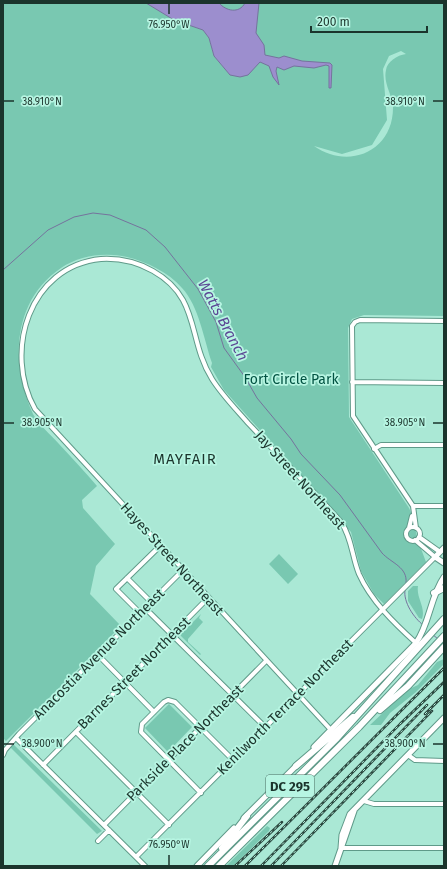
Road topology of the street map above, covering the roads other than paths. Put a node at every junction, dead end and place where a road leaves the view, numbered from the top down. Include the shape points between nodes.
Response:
1 (444, 320) edge
2 (26, 380) joint
3 (352, 382) junction
4 (444, 382) edge
5 (444, 445) edge
6 (374, 448) junction
7 (413, 506) junction
8 (444, 506) edge
9 (413, 513) junction
10 (410, 528) junction
11 (416, 528) junction
12 (417, 539) junction
13 (160, 546) junction
14 (443, 552) edge
15 (436, 557) junction
16 (444, 563) edge
17 (182, 570) junction
18 (444, 577) edge
19 (128, 578) junction
20 (444, 588) edge
21 (434, 594) junction
22 (208, 598) junction
23 (151, 602) junction
24 (145, 608) junction
25 (383, 609) junction
26 (140, 613) junction
27 (444, 620) edge
28 (172, 635) junction
29 (444, 636) edge
30 (416, 643) junction
31 (442, 649) edge
32 (98, 655) junction
33 (266, 661) junction
34 (125, 682) junction
35 (233, 695) junction
36 (297, 695) junction
37 (369, 703) junction
38 (154, 712) junction
39 (444, 718) edge
40 (200, 727) junction
41 (265, 727) junction
42 (359, 728) junction
43 (331, 730) junction
44 (76, 732) junction
45 (16, 738) junction
46 (4, 750) edge
47 (3, 754) edge
48 (408, 755) junction
49 (168, 760) junction
50 (233, 760) junction
51 (444, 761) edge
52 (43, 765) junction
53 (296, 766) junction
54 (136, 792) junction
55 (201, 793) junction
56 (364, 801) junction
57 (444, 804) edge
58 (246, 816) junction
59 (104, 825) junction
60 (169, 825) junction
61 (109, 830) junction
62 (98, 841) dead end
63 (341, 848) junction
64 (444, 848) edge
65 (136, 857) junction
66 (145, 866) edge
67 (197, 866) edge
68 (208, 866) edge
69 (219, 866) edge
70 (335, 866) edge

1 - 3 street via 355,322 352,328
2 - 13 street, Hayes Street Northeast via 34,406 41,417
2 - 25 street, Jay Street Northeast via 22,340 28,316 36,299 48,284 63,272 82,263 98,260 120,260 138,264 156,273 172,285 188,309 202,360 224,396 343,526 351,542 361,578
3 - 4 street
3 - 6 street via 353,416
5 - 6 street via 382,445
6 - 7 street
7 - 8 street
7 - 9 street
9 - 10 street
9 - 11 street
10 - 11 street
10 - 12 street via 407,531 407,538
11 - 12 street via 419,531
12 - 14 street
12 - 15 street
13 - 17 street, Hayes Street Northeast
13 - 19 street
14 - 15 main road
15 - 16 main road
15 - 25 street, Kenilworth Terrace Northeast
17 - 22 street, Hayes Street Northeast
17 - 23 street, Anacostia Avenue Northeast
18 - 21 main road
19 - 23 street
19 - 26 street via 116,589
20 - 21 highway
21 - 30 main road via 428,618
22 - 28 street, Barnes Street Northeast
22 - 33 street, Hayes Street Northeast
23 - 24 street, Anacostia Avenue Northeast
24 - 26 street, Anacostia Avenue Northeast
24 - 28 street
25 - 30 street, Jay Street Northeast
25 - 36 street, Kenilworth Terrace Northeast
26 - 32 street, Anacostia Avenue Northeast
27 - 37 highway, DC 295
28 - 34 street, Barnes Street Northeast
28 - 35 street
29 - 42 highway, DC 295
30 - 43 main road
31 - 42 highway via 408,686
32 - 34 street
32 - 45 street, Anacostia Avenue Northeast
33 - 35 street, Parkside Place Northeast
33 - 36 street, Hayes Street Northeast
34 - 38 street
34 - 44 street, Barnes Street Northeast
35 - 40 street, Parkside Place Northeast
35 - 41 street
36 - 41 street, Kenilworth Terrace Northeast
36 - 43 street, Hayes Street Northeast
37 - 53 highway
37 - 68 highway, DC 295 via 328,748
38 - 40 street via 164,702 173,701
38 - 49 street via 142,724 141,732
39 - 48 main road
40 - 49 street, Parkside Place Northeast
40 - 50 street
41 - 50 street, Kenilworth Terrace Northeast
42 - 69 highway, DC 295
43 - 53 main road
44 - 52 street, Barnes Street Northeast
44 - 54 street
45 - 46 street, Anacostia Avenue Northeast
45 - 52 street
46 - 47 street, Anacostia Avenue Northeast
48 - 51 street via 415,760
48 - 56 main road
49 - 54 street, Parkside Place Northeast
49 - 55 street
50 - 55 street, Kenilworth Terrace Northeast
52 - 59 street
53 - 58 main road
54 - 59 street, Parkside Place Northeast
54 - 60 street
55 - 60 street, Kenilworth Terrace Northeast
56 - 57 street via 374,804
56 - 63 main road via 346,823 340,842
58 - 67 main road
58 - 68 highway
59 - 61 street
60 - 65 street, Kenilworth Terrace Northeast
61 - 62 street
61 - 65 street
63 - 64 street
63 - 70 main road
65 - 66 street

